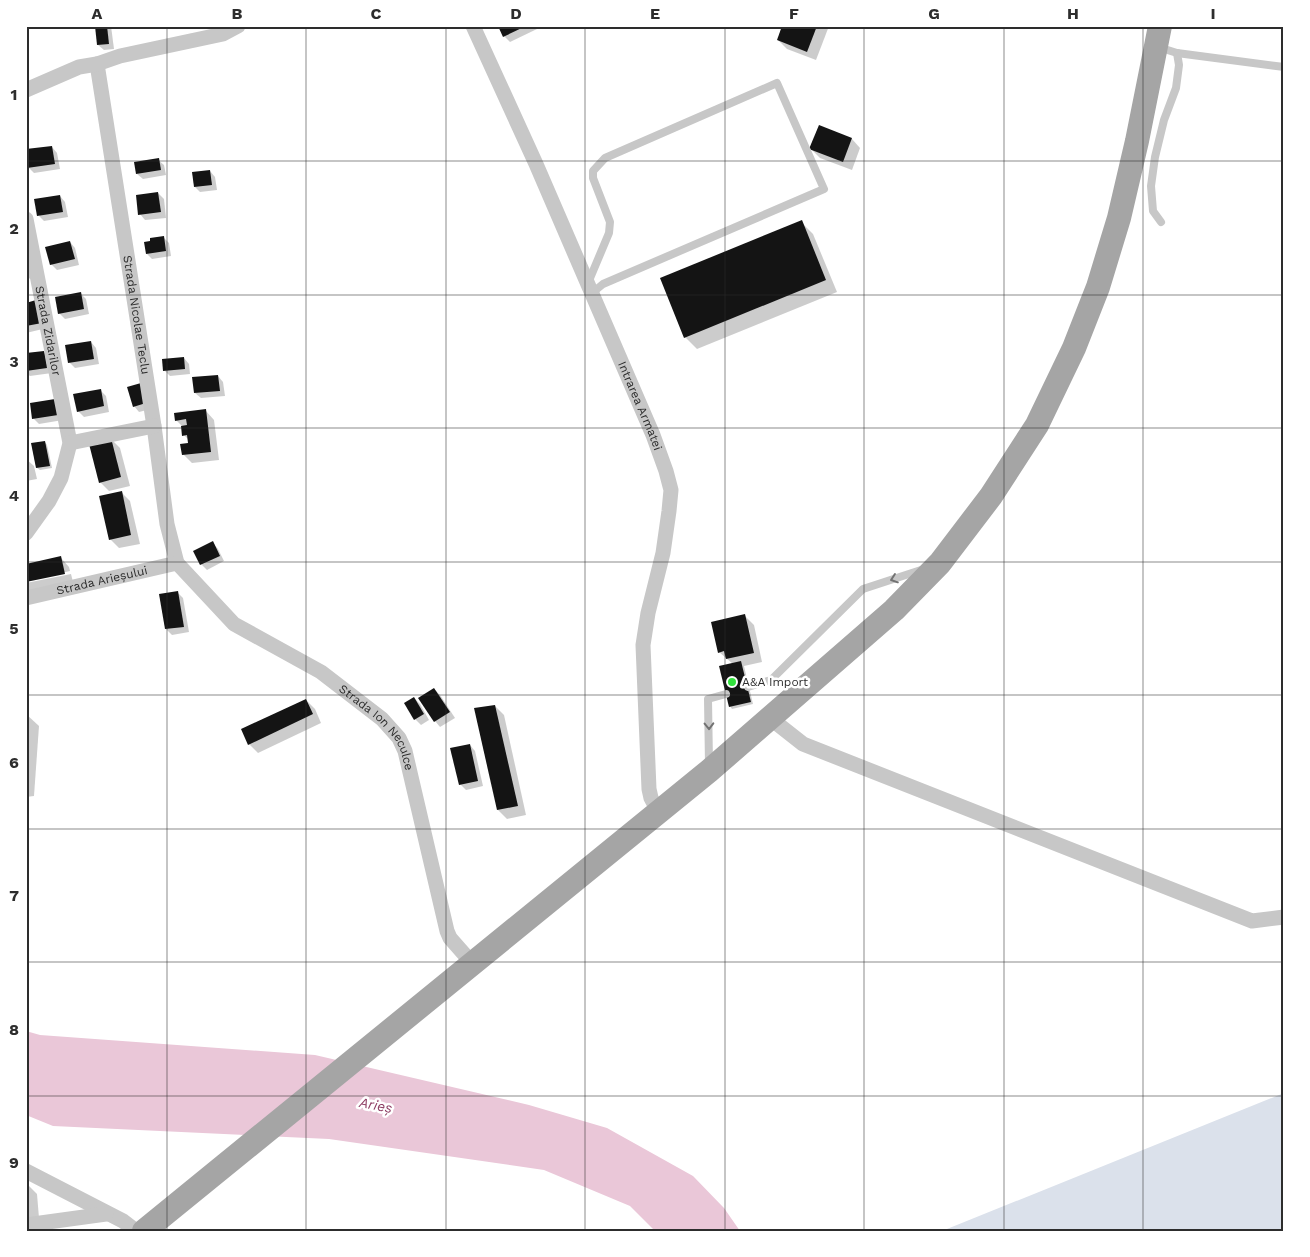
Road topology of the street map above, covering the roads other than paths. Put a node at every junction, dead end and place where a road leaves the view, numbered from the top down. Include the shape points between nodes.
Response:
1 (238, 26) edge
2 (473, 26) edge
3 (1164, 42) edge
4 (97, 64) junction
5 (1284, 67) edge
6 (26, 90) edge
7 (26, 219) edge
8 (1161, 222) dead end
9 (590, 288) junction
10 (154, 426) junction
11 (70, 443) junction
12 (26, 533) edge
13 (178, 563) junction
14 (940, 563) junction
15 (26, 598) edge
16 (748, 687) dead end
17 (726, 694) dead end
18 (770, 718) junction
19 (709, 771) junction
20 (658, 811) junction
21 (1284, 917) edge
22 (472, 963) junction
23 (26, 1171) edge
24 (106, 1214) junction
25 (26, 1225) edge
26 (136, 1231) edge
27 (144, 1231) edge

1 - 4 street via 223,34
2 - 9 street, Intrarea Armatei
3 - 5 lane
3 - 8 lane via 1179,65 1176,88 1157,148 1151,186 1153,211
3 - 14 main road via 1119,218 1098,287 1074,348 1036,424 991,496
4 - 6 street
4 - 10 street, Strada Nicolae Teclu
7 - 11 street, Strada Zidarilor
9 - 9 lane via 824,189 777,83 605,158 593,171 610,222
9 - 20 street, Intrarea Armatei via 653,435 670,490 663,553 643,645 649,789
10 - 11 street
10 - 13 street, Strada Nicolae Teclu via 167,524
11 - 12 street, Strada Zidarilor via 61,478
13 - 15 street, Strada Arieșului
13 - 22 street, Strada Ion Neculce via 234,624 321,672 382,719 399,738 405,751 447,931
14 -> 16 lane via 863,589 771,680
14 - 18 main road via 894,610
17 -> 19 lane via 708,699
18 - 19 main road
18 - 21 street via 803,744 1252,921
19 - 20 main road
20 - 22 main road
22 - 27 main road
23 - 24 street
24 - 25 street
24 - 26 street

